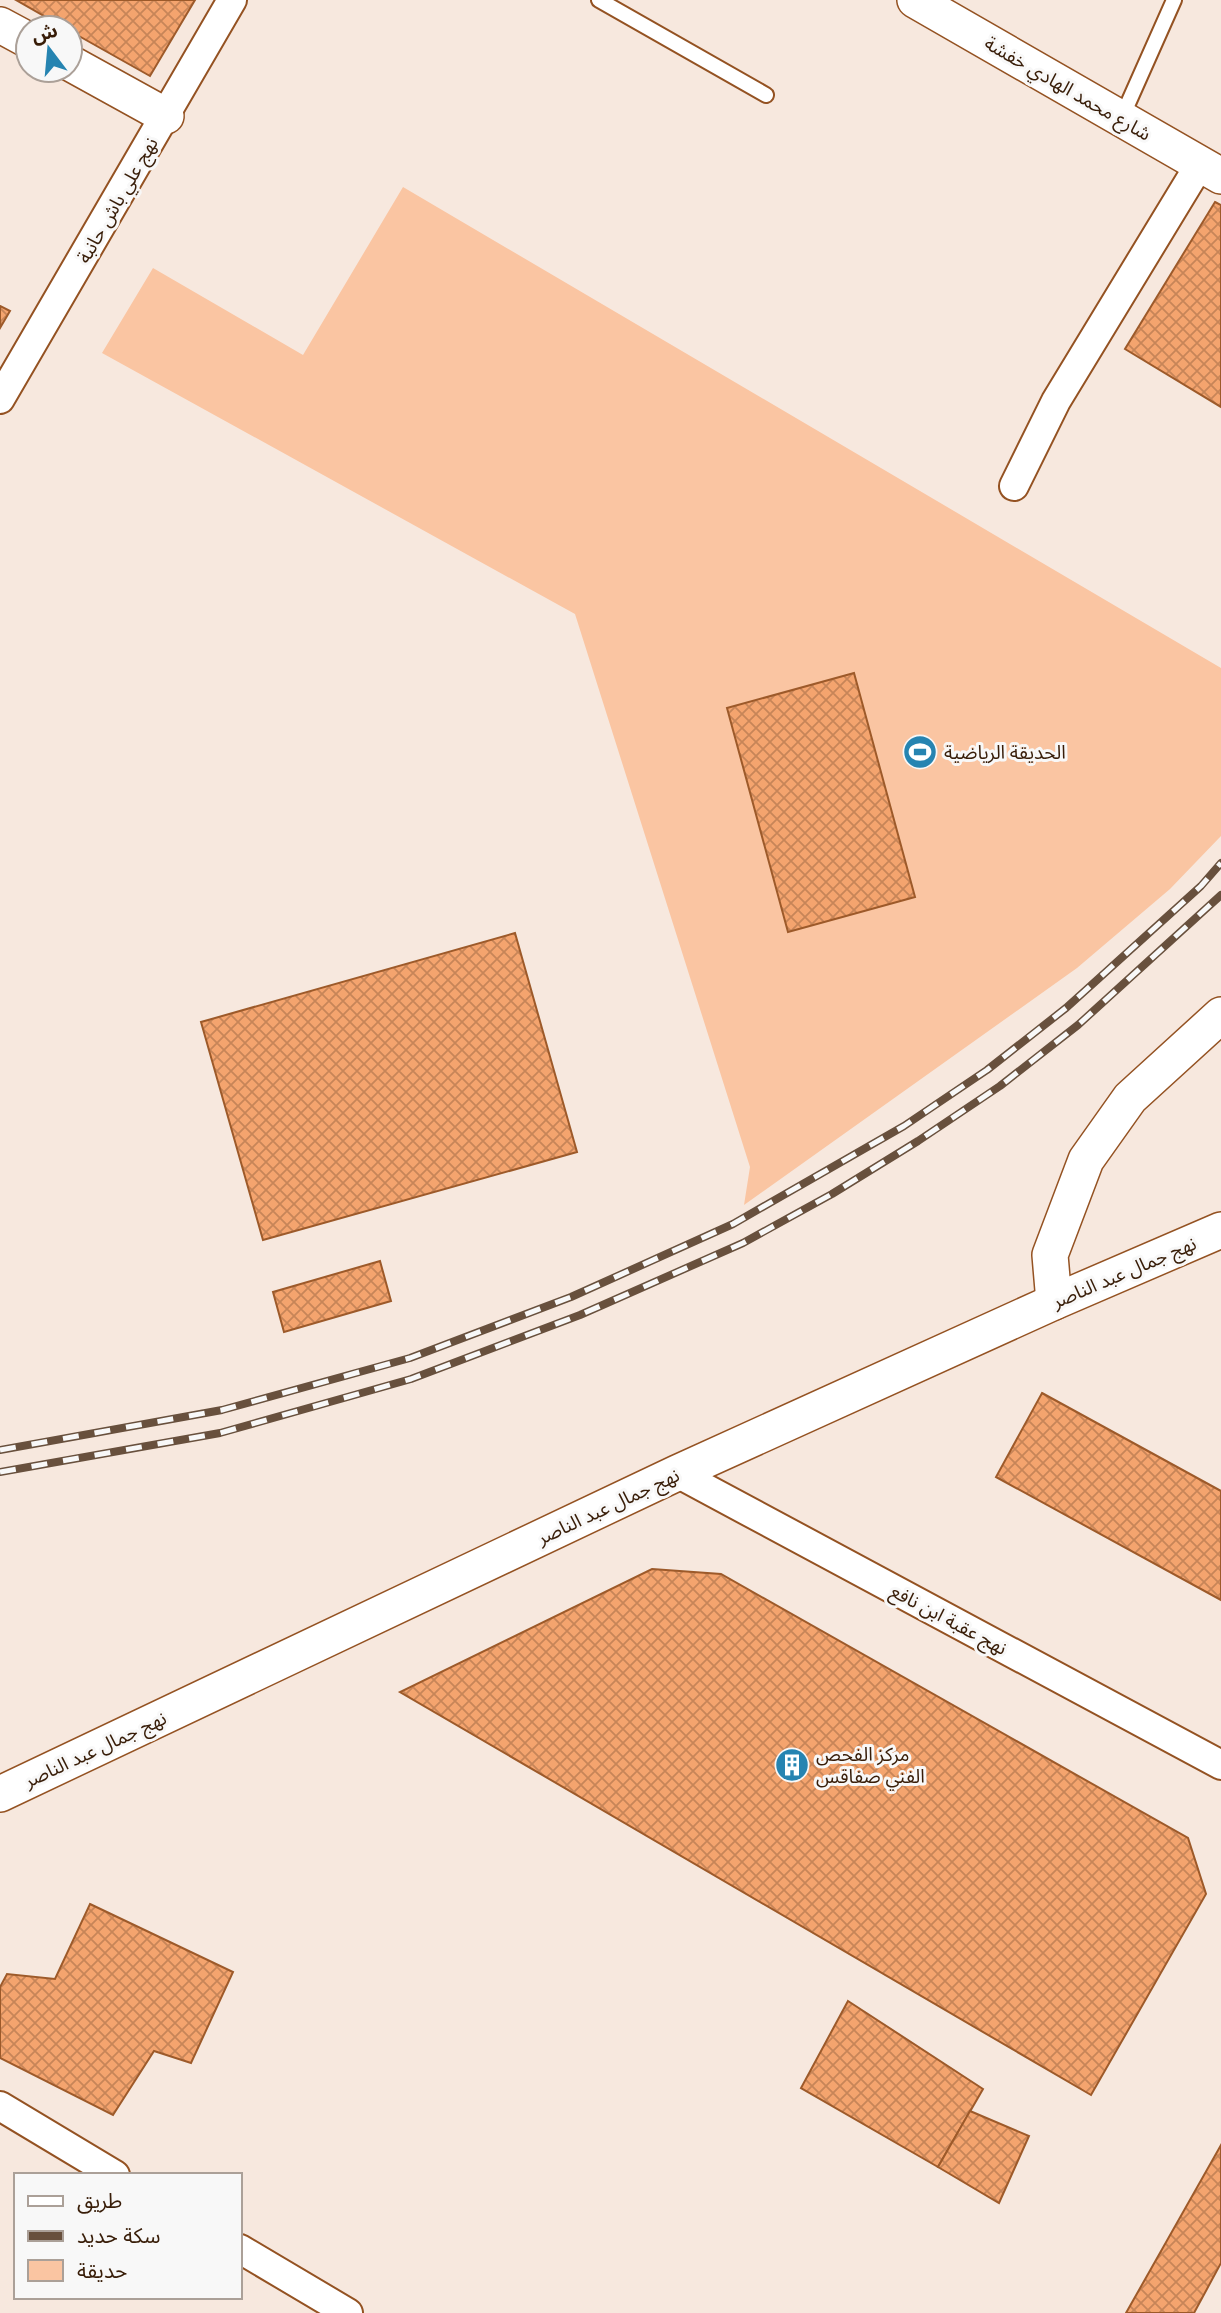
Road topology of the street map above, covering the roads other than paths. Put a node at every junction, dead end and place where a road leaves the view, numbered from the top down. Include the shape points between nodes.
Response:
1 (232, 0) edge
2 (599, 0) edge
3 (915, 0) edge
4 (1174, 0) edge
5 (84, 71) edge
6 (766, 94) dead end
7 (166, 116) junction
8 (1122, 119) junction
9 (1210, 170) edge
10 (0, 399) edge
11 (1014, 486) dead end
12 (1221, 1015) edge
13 (1221, 1230) edge
14 (1054, 1302) junction
15 (677, 1473) junction
16 (1221, 1765) edge
17 (0, 1794) edge
18 (0, 2106) edge
19 (112, 2173) edge
20 (242, 2250) edge
21 (348, 2313) edge

1 - 7 street, نهج علي باش حانبة
2 - 6 lane
3 - 8 street, شارع محمد الهادي خفشة
4 - 8 lane
5 - 7 street
7 - 10 street, نهج علي باش حانبة
8 - 9 street, شارع محمد الهادي خفشة
9 - 11 street via 1056,401
12 - 14 street via 1130,1098 1086,1160 1050,1255
13 - 14 street, نهج جمال عبد الناصر
14 - 15 street, نهج جمال عبد الناصر
15 - 16 street, نهج عقبة ابن نافع
15 - 17 street, نهج جمال عبد الناصر
18 - 19 street
20 - 21 street

